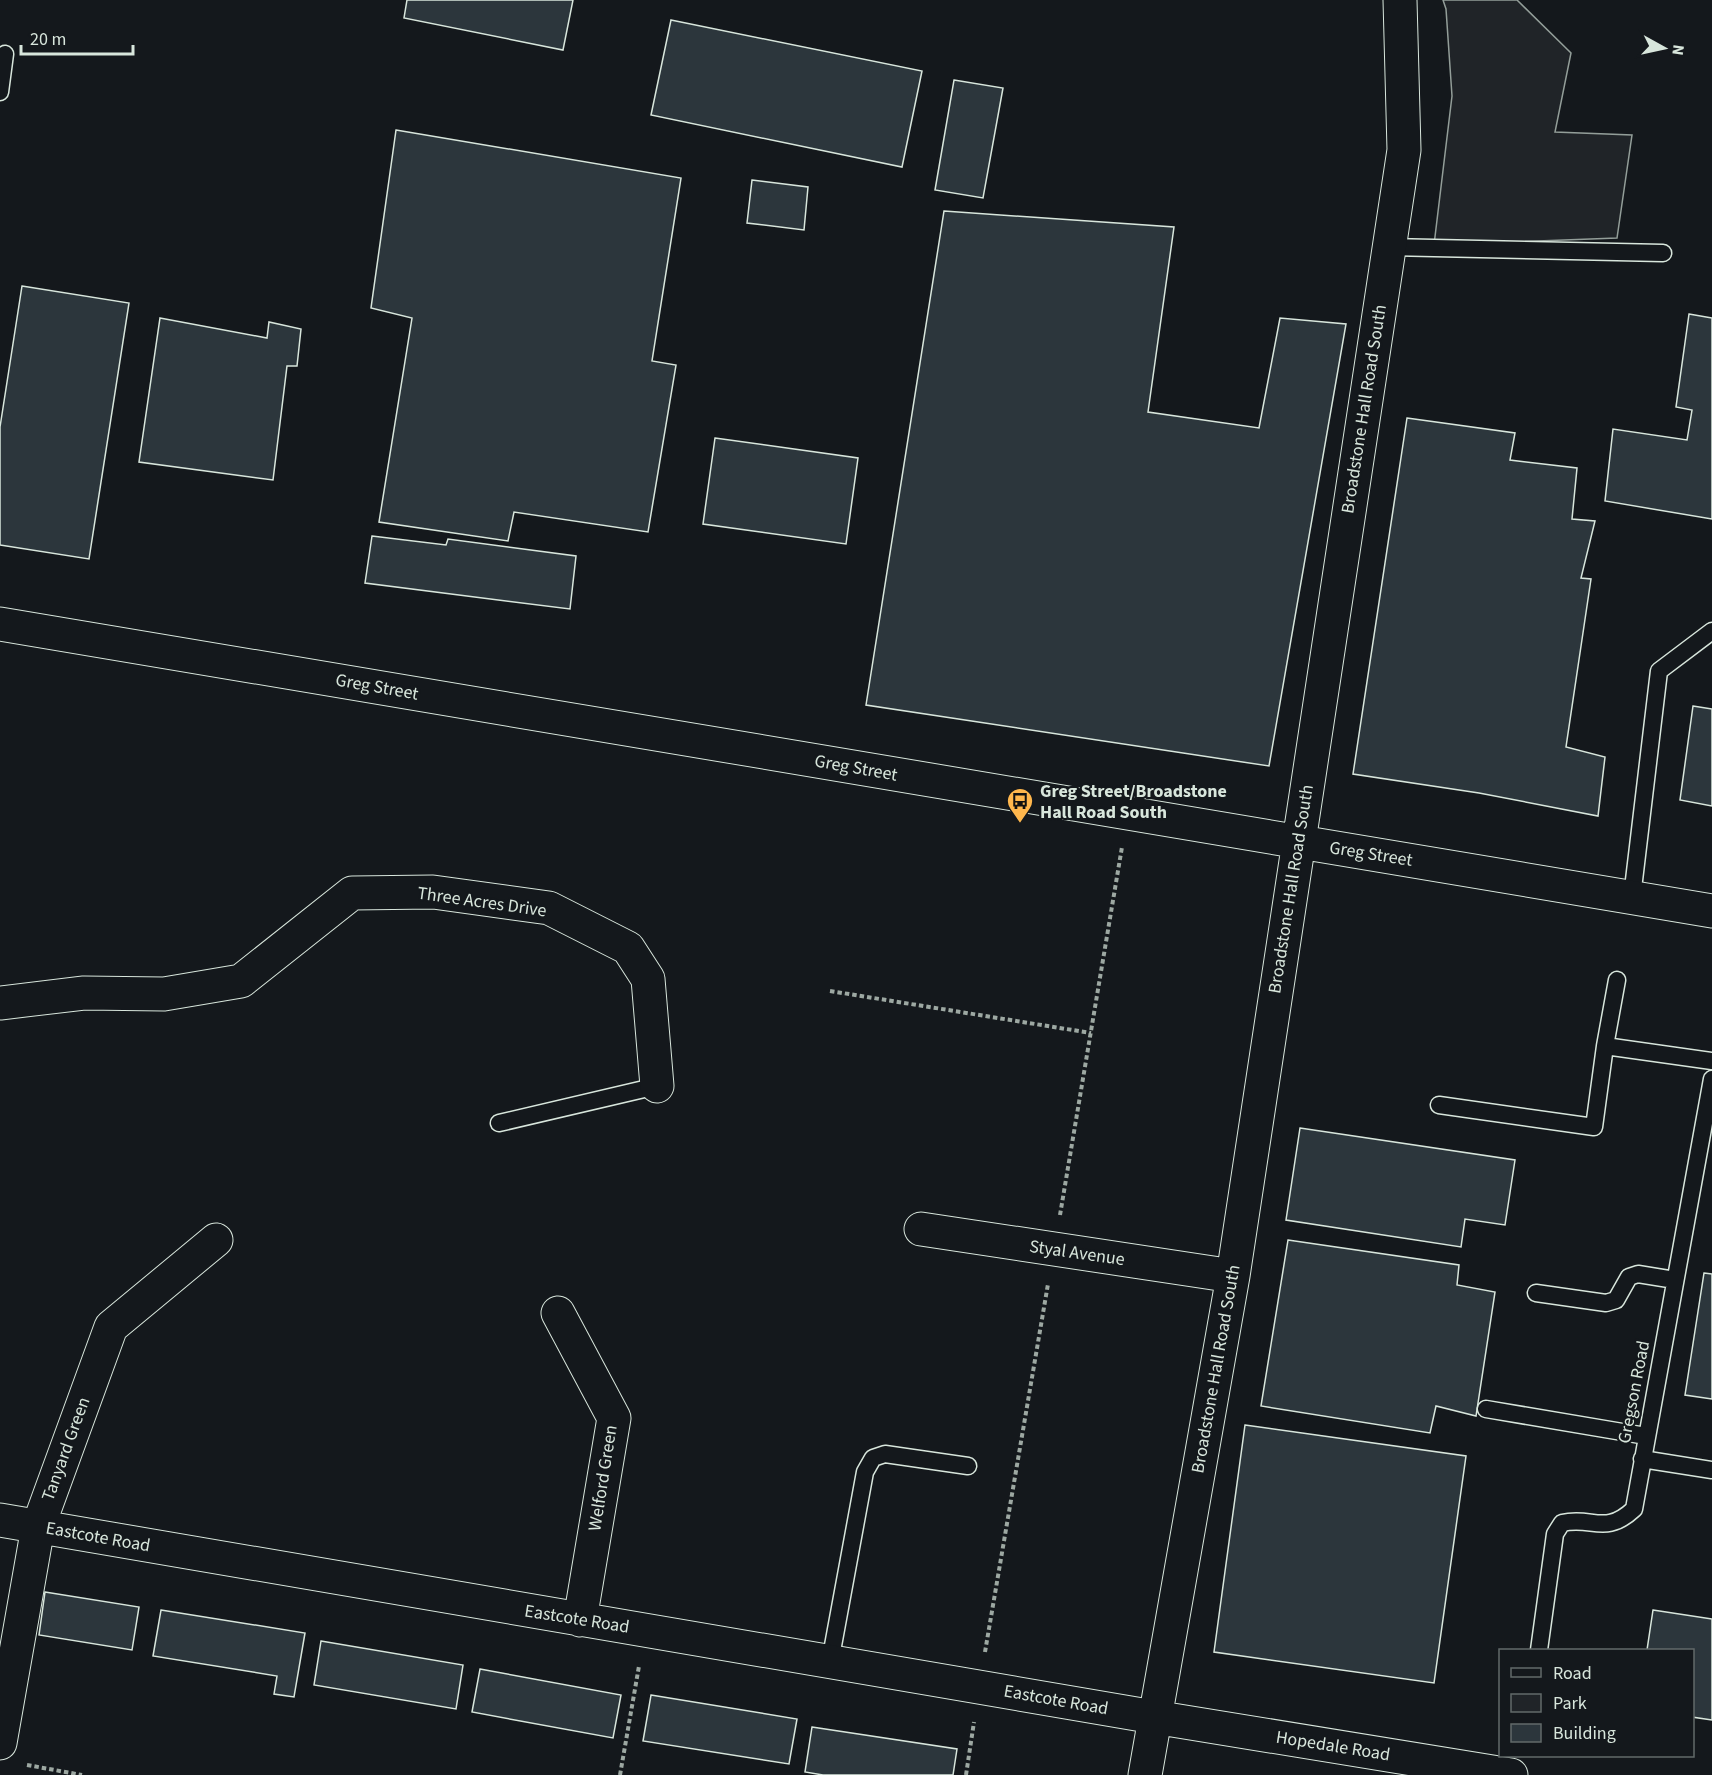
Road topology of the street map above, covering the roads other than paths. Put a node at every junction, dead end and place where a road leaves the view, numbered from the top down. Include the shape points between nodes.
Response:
1 (1400, 0) edge
2 (5, 54) dead end
3 (0, 92) edge
4 (1390, 239) junction
5 (1663, 254) dead end
6 (0, 624) edge
7 (1712, 631) edge
8 (1298, 842) junction
9 (1632, 897) junction
10 (1712, 911) edge
11 (1617, 980) dead end
12 (0, 1003) edge
13 (1605, 1046) junction
14 (1712, 1061) edge
15 (1712, 1079) edge
16 (657, 1086) joint
17 (1439, 1105) dead end
18 (500, 1122) dead end
19 (921, 1229) dead end
20 (216, 1240) dead end
21 (1233, 1276) junction
22 (1675, 1280) junction
23 (1536, 1293) dead end
24 (558, 1313) dead end
25 (1486, 1409) dead end
26 (1646, 1436) junction
27 (1642, 1459) junction
28 (968, 1466) dead end
29 (1712, 1470) edge
30 (0, 1520) edge
31 (38, 1527) junction
32 (580, 1620) junction
33 (1539, 1649) edge
34 (830, 1662) junction
35 (1154, 1717) junction
36 (0, 1743) edge
37 (1145, 1775) edge
38 (1511, 1775) edge

1 - 4 street, Broadstone Hall Road South via 1404,150
2 - 3 lane
4 - 5 lane
4 - 8 street, Broadstone Hall Road South
6 - 8 street, Greg Street
7 - 9 lane via 1659,671
8 - 9 street, Greg Street
8 - 21 street, Broadstone Hall Road South
9 - 10 street, Greg Street
11 - 13 lane
12 - 16 street, Three Acres Drive via 84,993 164,994 241,981 352,893 433,892 549,908 628,948 648,979
13 - 14 lane
13 - 17 lane via 1594,1127
15 - 22 lane, Gregson Road
16 - 18 lane
19 - 21 street, Styal Avenue
20 - 31 street, Tanyard Green via 111,1327
21 - 35 street, Broadstone Hall Road South
22 - 23 lane via 1638,1274 1629,1277 1616,1300 1606,1303
22 - 26 lane, Gregson Road
24 - 32 street, Welford Green via 614,1418
25 - 26 lane
26 - 27 lane, Gregson Road
27 - 29 lane
27 - 33 lane, Gregson Road via 1634,1509 1623,1519 1603,1525 1575,1520 1562,1523 1555,1534
28 - 34 lane via 885,1454 873,1458 865,1472
30 - 31 street, Eastcote Road
31 - 32 street, Eastcote Road
31 - 36 street, Tanyard Green
32 - 34 street, Eastcote Road
34 - 35 street, Eastcote Road
35 - 37 street, Broadstone Hall Road South
35 - 38 street, Hopedale Road

